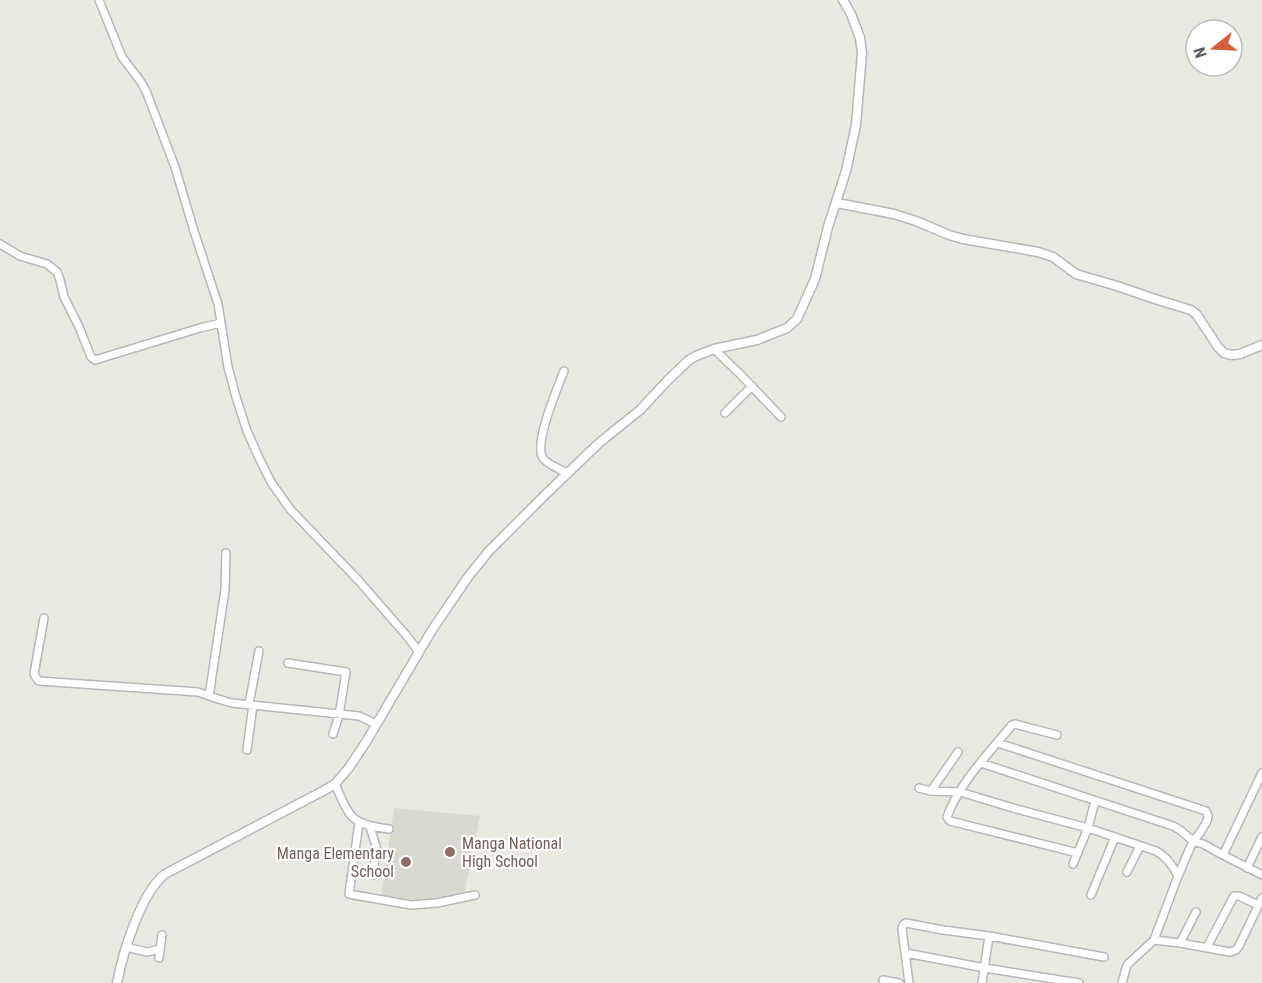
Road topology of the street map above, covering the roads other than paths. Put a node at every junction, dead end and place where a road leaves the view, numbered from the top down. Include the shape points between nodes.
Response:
1 (99, 0) edge
2 (843, 0) edge
3 (837, 203) junction
4 (0, 244) edge
5 (221, 323) junction
6 (1262, 345) edge
7 (714, 349) junction
8 (564, 371) dead end
9 (752, 386) junction
10 (725, 412) dead end
11 (781, 417) dead end
12 (567, 473) junction
13 (226, 553) dead end
14 (44, 618) dead end
15 (258, 651) dead end
16 (419, 652) junction
17 (288, 663) dead end
18 (208, 696) junction
19 (251, 705) junction
20 (339, 715) junction
21 (376, 724) junction
22 (333, 734) dead end
23 (1057, 735) dead end
24 (998, 743) junction
25 (247, 750) dead end
26 (958, 753) dead end
27 (981, 763) junction
28 (1262, 773) edge
29 (334, 784) junction
30 (919, 788) dead end
31 (931, 790) junction
32 (960, 792) junction
33 (1095, 801) junction
34 (359, 823) junction
35 (370, 827) junction
36 (1088, 828) junction
37 (389, 829) dead end
38 (1115, 837) junction
39 (1262, 837) edge
40 (1194, 841) junction
41 (1140, 846) junction
42 (1078, 853) junction
43 (1223, 855) junction
44 (1073, 864) dead end
45 (1247, 868) junction
46 (1127, 872) dead end
47 (373, 875) dead end
48 (1262, 875) edge
49 (1178, 876) junction
50 (475, 895) dead end
51 (1091, 895) dead end
52 (1260, 902) edge
53 (1196, 912) dead end
54 (162, 935) dead end
55 (989, 936) junction
56 (1154, 940) junction
57 (1180, 943) junction
58 (126, 947) junction
59 (1207, 947) junction
60 (160, 949) junction
61 (906, 953) junction
62 (1104, 957) dead end
63 (159, 958) dead end
64 (985, 968) junction
65 (883, 980) dead end
66 (117, 983) edge
67 (900, 983) edge
68 (909, 983) edge
69 (982, 983) edge
70 (1079, 983) edge
71 (1122, 983) edge

1 - 5 street via 123,57 146,91 175,167
2 - 3 street via 860,38 862,53 856,125
3 - 6 street via 894,214 963,239 1038,252 1053,257 1076,274 1191,310 1224,353 1240,354
3 - 7 street via 813,284 797,319 787,328 757,340
4 - 5 street via 57,272 64,297 95,360
5 - 16 street via 236,397 247,431 272,482 297,517 359,581
7 - 9 street
7 - 12 street via 689,360 640,410
8 - 12 street via 543,426 542,454 545,461
9 - 10 street
9 - 11 street
12 - 16 street via 468,577
13 - 18 street via 225,590
14 - 18 street via 34,674 39,681 198,692
15 - 19 street
16 - 21 street
17 - 20 street via 345,671
18 - 19 street
19 - 20 street
19 - 25 street
20 - 21 street via 359,716
20 - 22 street
21 - 29 street
23 - 24 street via 1014,724
24 - 27 street
24 - 40 street via 1206,811 1207,821
26 - 31 street
27 - 32 street
27 - 33 street
28 - 43 street
29 - 34 street via 349,813
29 - 58 street via 165,874 150,889
30 - 31 street
31 - 32 street
32 - 36 street
32 - 42 street via 947,815 950,821
33 - 36 street
33 - 40 street via 1173,826
34 - 35 street
34 - 50 street via 350,894 411,905
35 - 37 street
35 - 47 street via 376,846
36 - 38 street
36 - 42 street
38 - 41 street
38 - 51 street
39 - 45 street
40 - 43 street
40 - 49 street
41 - 46 street
41 - 49 street via 1163,856
42 - 44 street
43 - 45 street
45 - 48 street
49 - 56 street
52 - 59 street via 1236,950
52 - 59 street via 1234,896
53 - 57 street
54 - 60 street
55 - 61 street via 906,923 902,929
55 - 62 street
55 - 64 street
56 - 57 street
56 - 71 street via 1128,964
57 - 59 street
58 - 60 street via 147,952
58 - 66 street
60 - 63 street
61 - 64 street
61 - 68 street
64 - 69 street
64 - 70 street
65 - 67 street

